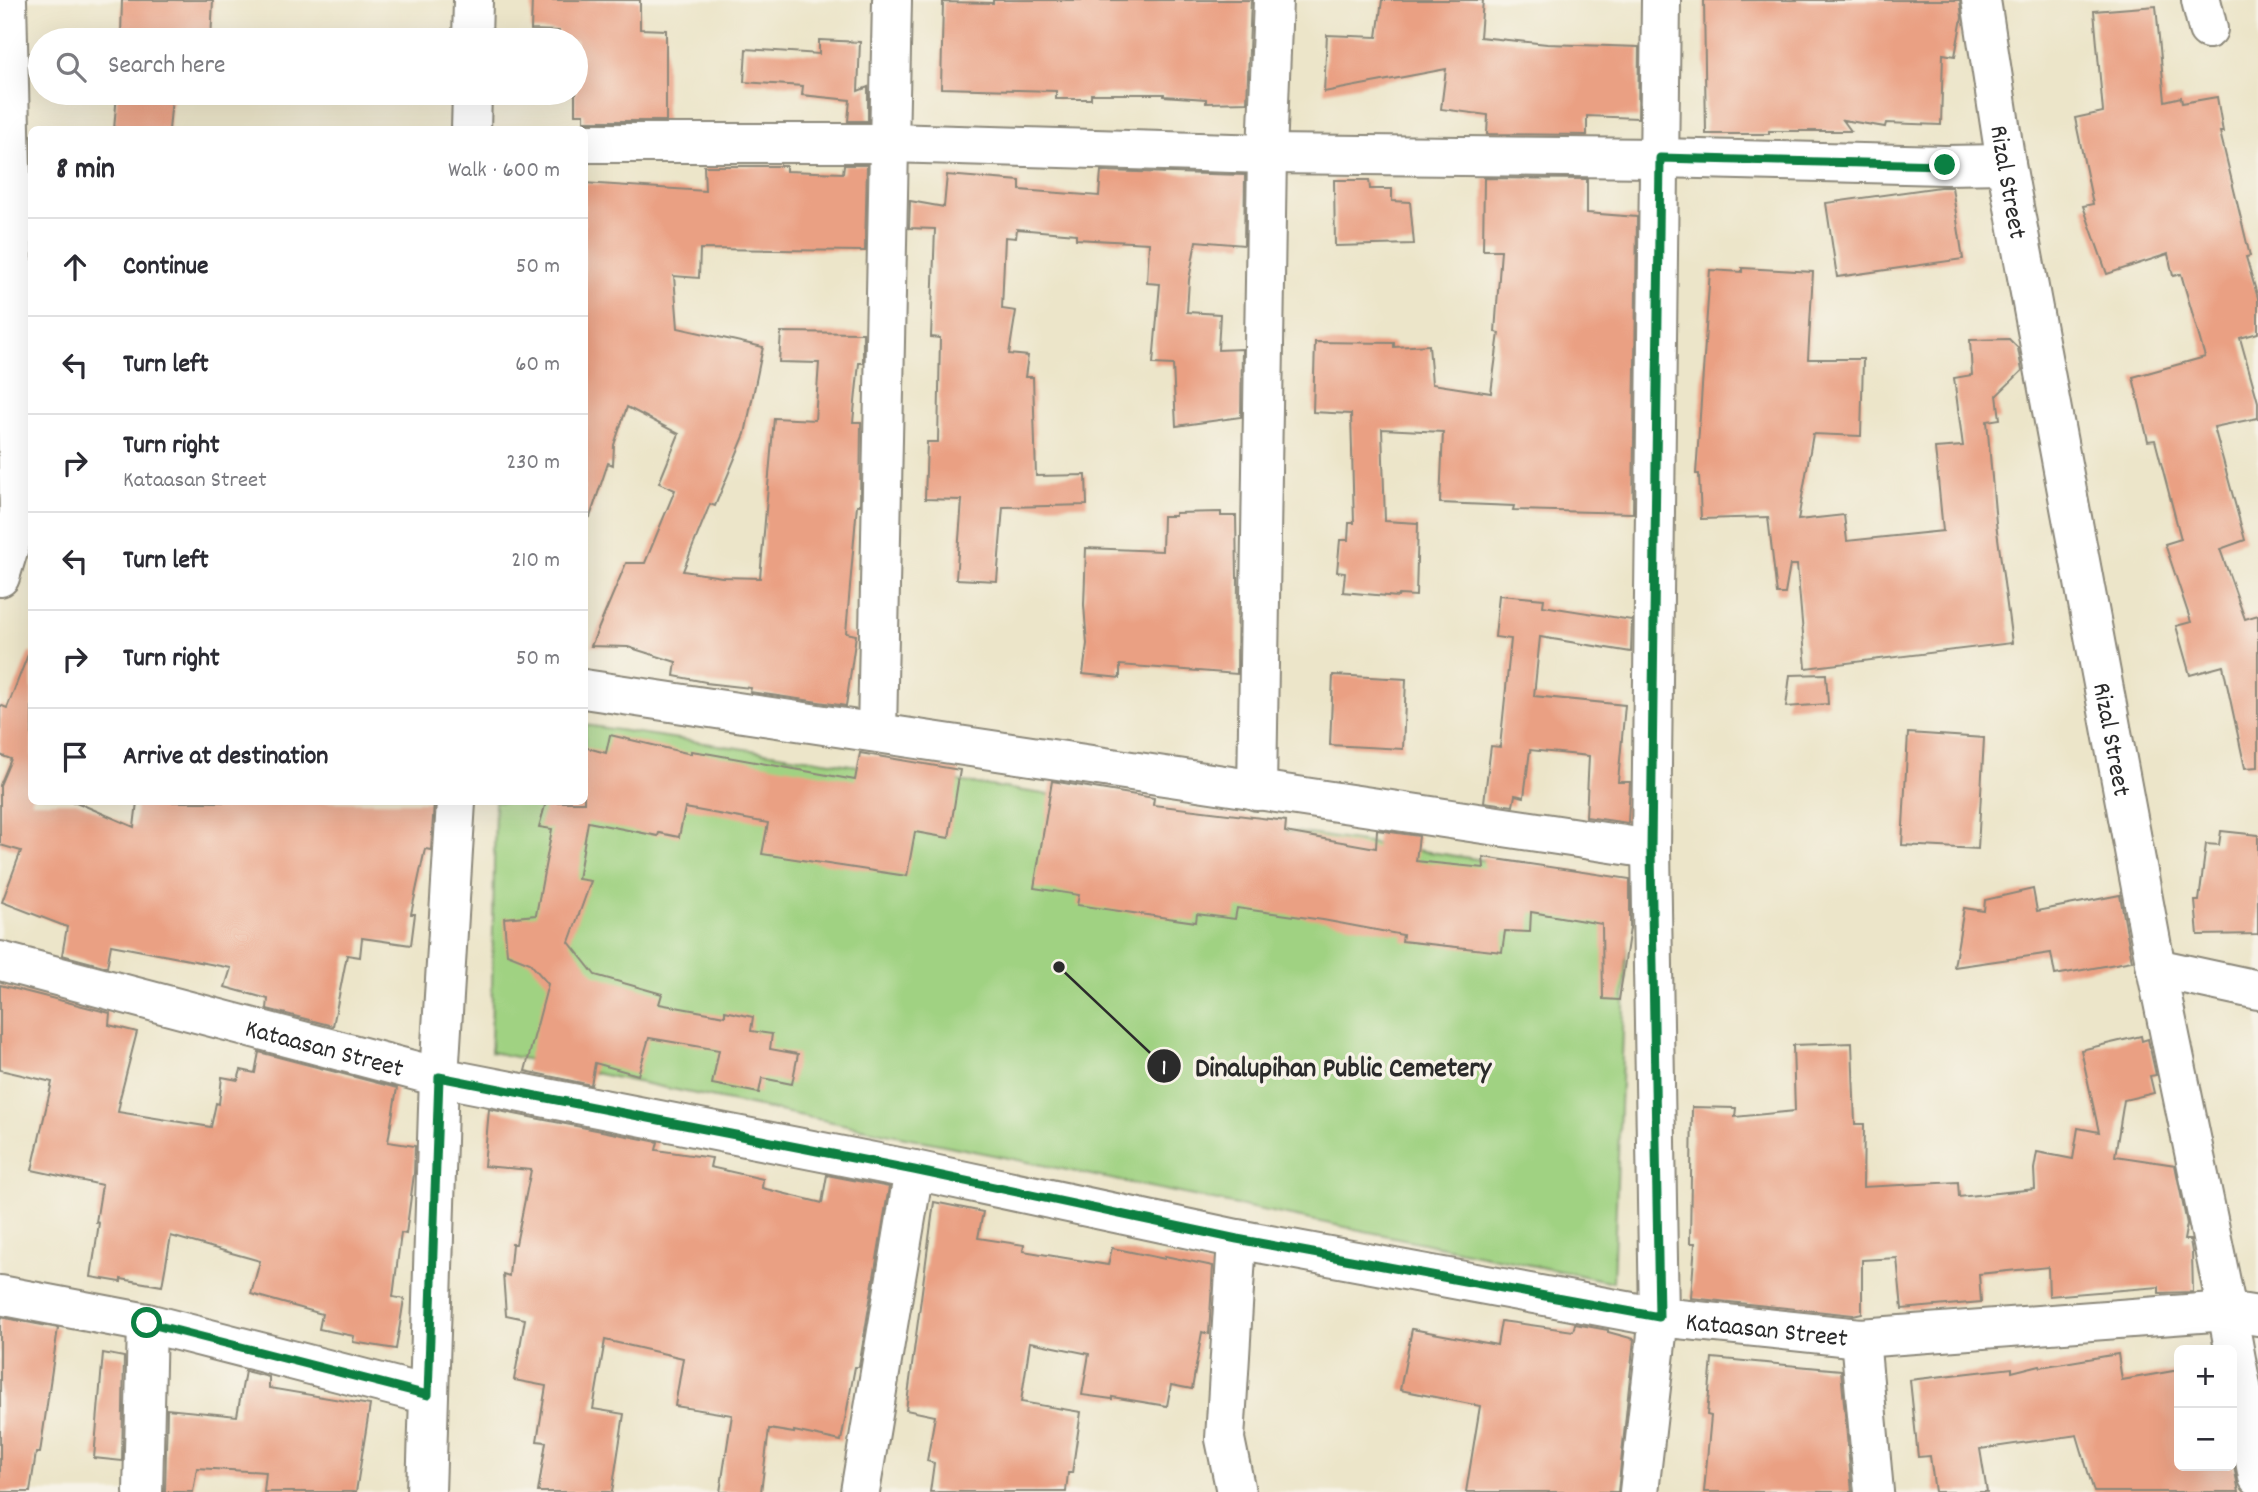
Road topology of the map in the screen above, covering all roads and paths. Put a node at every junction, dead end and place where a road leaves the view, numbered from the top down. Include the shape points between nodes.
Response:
1 (7, 0) edge
2 (473, 0) edge
3 (892, 0) edge
4 (1273, 0) edge
5 (1661, 0) edge
6 (1981, 0) edge
7 (472, 28) edge
8 (472, 105) edge
9 (471, 126) edge
10 (588, 143) edge
11 (889, 144) junction
12 (1267, 154) junction
13 (1660, 158) junction
14 (2006, 164) junction
15 (25, 516) edge
16 (0, 577) edge
17 (588, 690) edge
18 (877, 732) junction
19 (1257, 791) junction
20 (456, 805) edge
21 (1651, 849) junction
22 (0, 961) edge
23 (2156, 968) junction
24 (2258, 990) edge
25 (439, 1077) junction
26 (914, 1170) junction
27 (1237, 1239) junction
28 (0, 1295) edge
29 (2242, 1313) edge
30 (1659, 1317) junction
31 (147, 1323) junction
32 (1860, 1338) junction
33 (428, 1395) junction
34 (2258, 1477) edge
35 (143, 1492) edge
36 (426, 1492) edge
37 (860, 1492) edge
38 (1236, 1492) edge
39 (1639, 1492) edge
40 (1874, 1492) edge

1 - 15 street
2 - 7 street
3 - 11 street
4 - 12 street
5 - 13 street
6 - 14 street, Rizal Street
8 - 9 street
10 - 11 street
11 - 12 street
11 - 18 street
12 - 13 street
12 - 19 street
13 - 14 street
13 - 21 street
14 - 23 street, Rizal Street
15 - 16 street
17 - 18 street
18 - 19 street
19 - 21 street
20 - 25 street
21 - 30 street
22 - 25 street, Kataasan Street
23 - 24 street
23 - 29 street, Rizal Street
25 - 26 street, Kataasan Street
25 - 33 street
26 - 27 street, Kataasan Street
26 - 37 street
27 - 30 street, Kataasan Street
27 - 38 street via 1225,1439
28 - 31 street
29 - 32 street, Kataasan Street
29 - 34 street, Rizal Street
30 - 32 street, Kataasan Street
30 - 39 street
31 - 33 street
31 - 35 street
32 - 40 street
33 - 36 street

